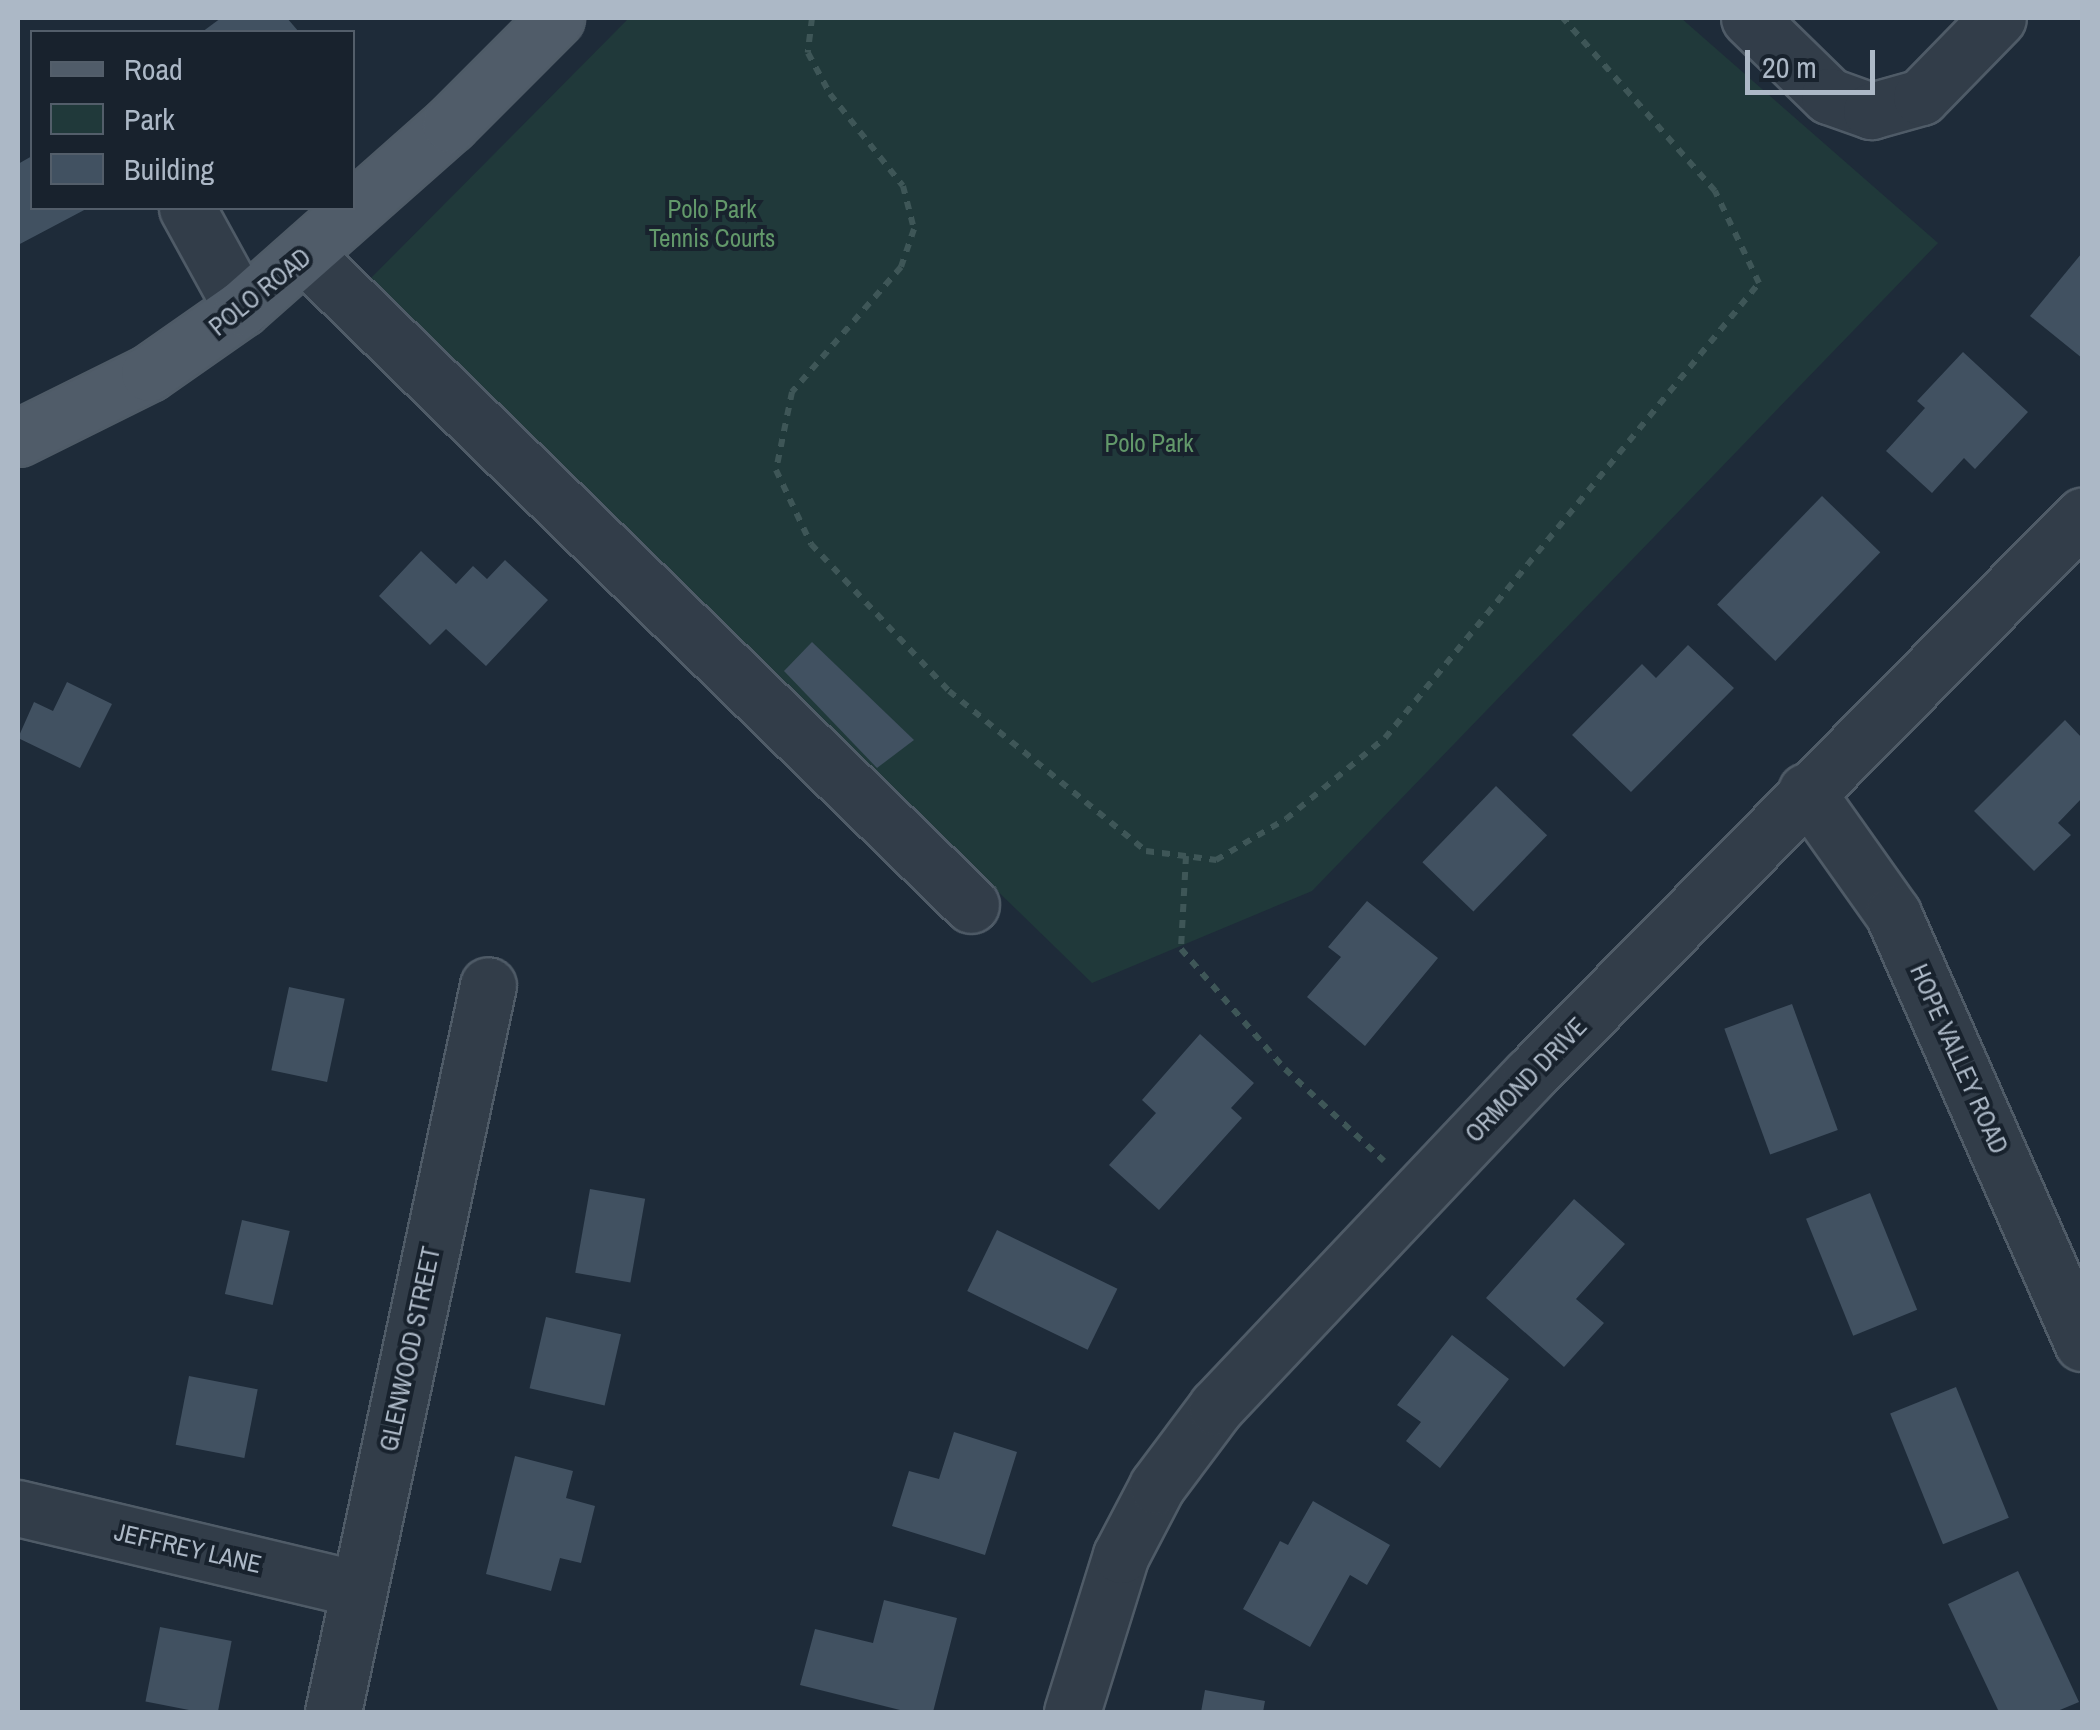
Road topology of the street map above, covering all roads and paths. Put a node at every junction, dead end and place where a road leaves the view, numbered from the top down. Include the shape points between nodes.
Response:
1 (556, 18) edge
2 (812, 18) edge
3 (1563, 18) edge
4 (1749, 18) edge
5 (1998, 18) edge
6 (355, 209) edge
7 (188, 210) edge
8 (354, 210) edge
9 (306, 256) junction
10 (242, 308) junction
11 (18, 438) edge
12 (2082, 516) edge
13 (1806, 791) junction
14 (1186, 856) junction
15 (971, 905) dead end
16 (488, 985) dead end
17 (1418, 1193) junction
18 (2069, 1272) edge
19 (2082, 1343) edge
20 (18, 1508) edge
21 (359, 1589) junction
22 (332, 1712) edge
23 (1072, 1712) edge

1 - 6 main road, POLO ROAD
2 - 14 path via 808,53 830,94 902,186 914,229 901,267 792,392 776,470 812,544 950,691 1146,850
3 - 14 path via 1715,191 1759,283 1385,738 1286,819 1216,860
4 - 5 street via 1829,96 1871,111 1922,97
7 - 10 street
8 - 9 main road, POLO ROAD
9 - 10 main road, POLO ROAD
9 - 15 street
10 - 11 main road, POLO ROAD via 149,374
12 - 13 street, ORMOND DRIVE
13 - 17 street, ORMOND DRIVE
13 - 18 street, HOPE VALLEY ROAD via 1893,914
14 - 17 path via 1182,950 1284,1068
16 - 21 street, GLENWOOD STREET
17 - 23 street, ORMOND DRIVE via 1216,1407 1157,1486 1122,1555
18 - 19 street, HOPE VALLEY ROAD
20 - 21 street, JEFFREY LANE
21 - 22 street, GLENWOOD STREET

